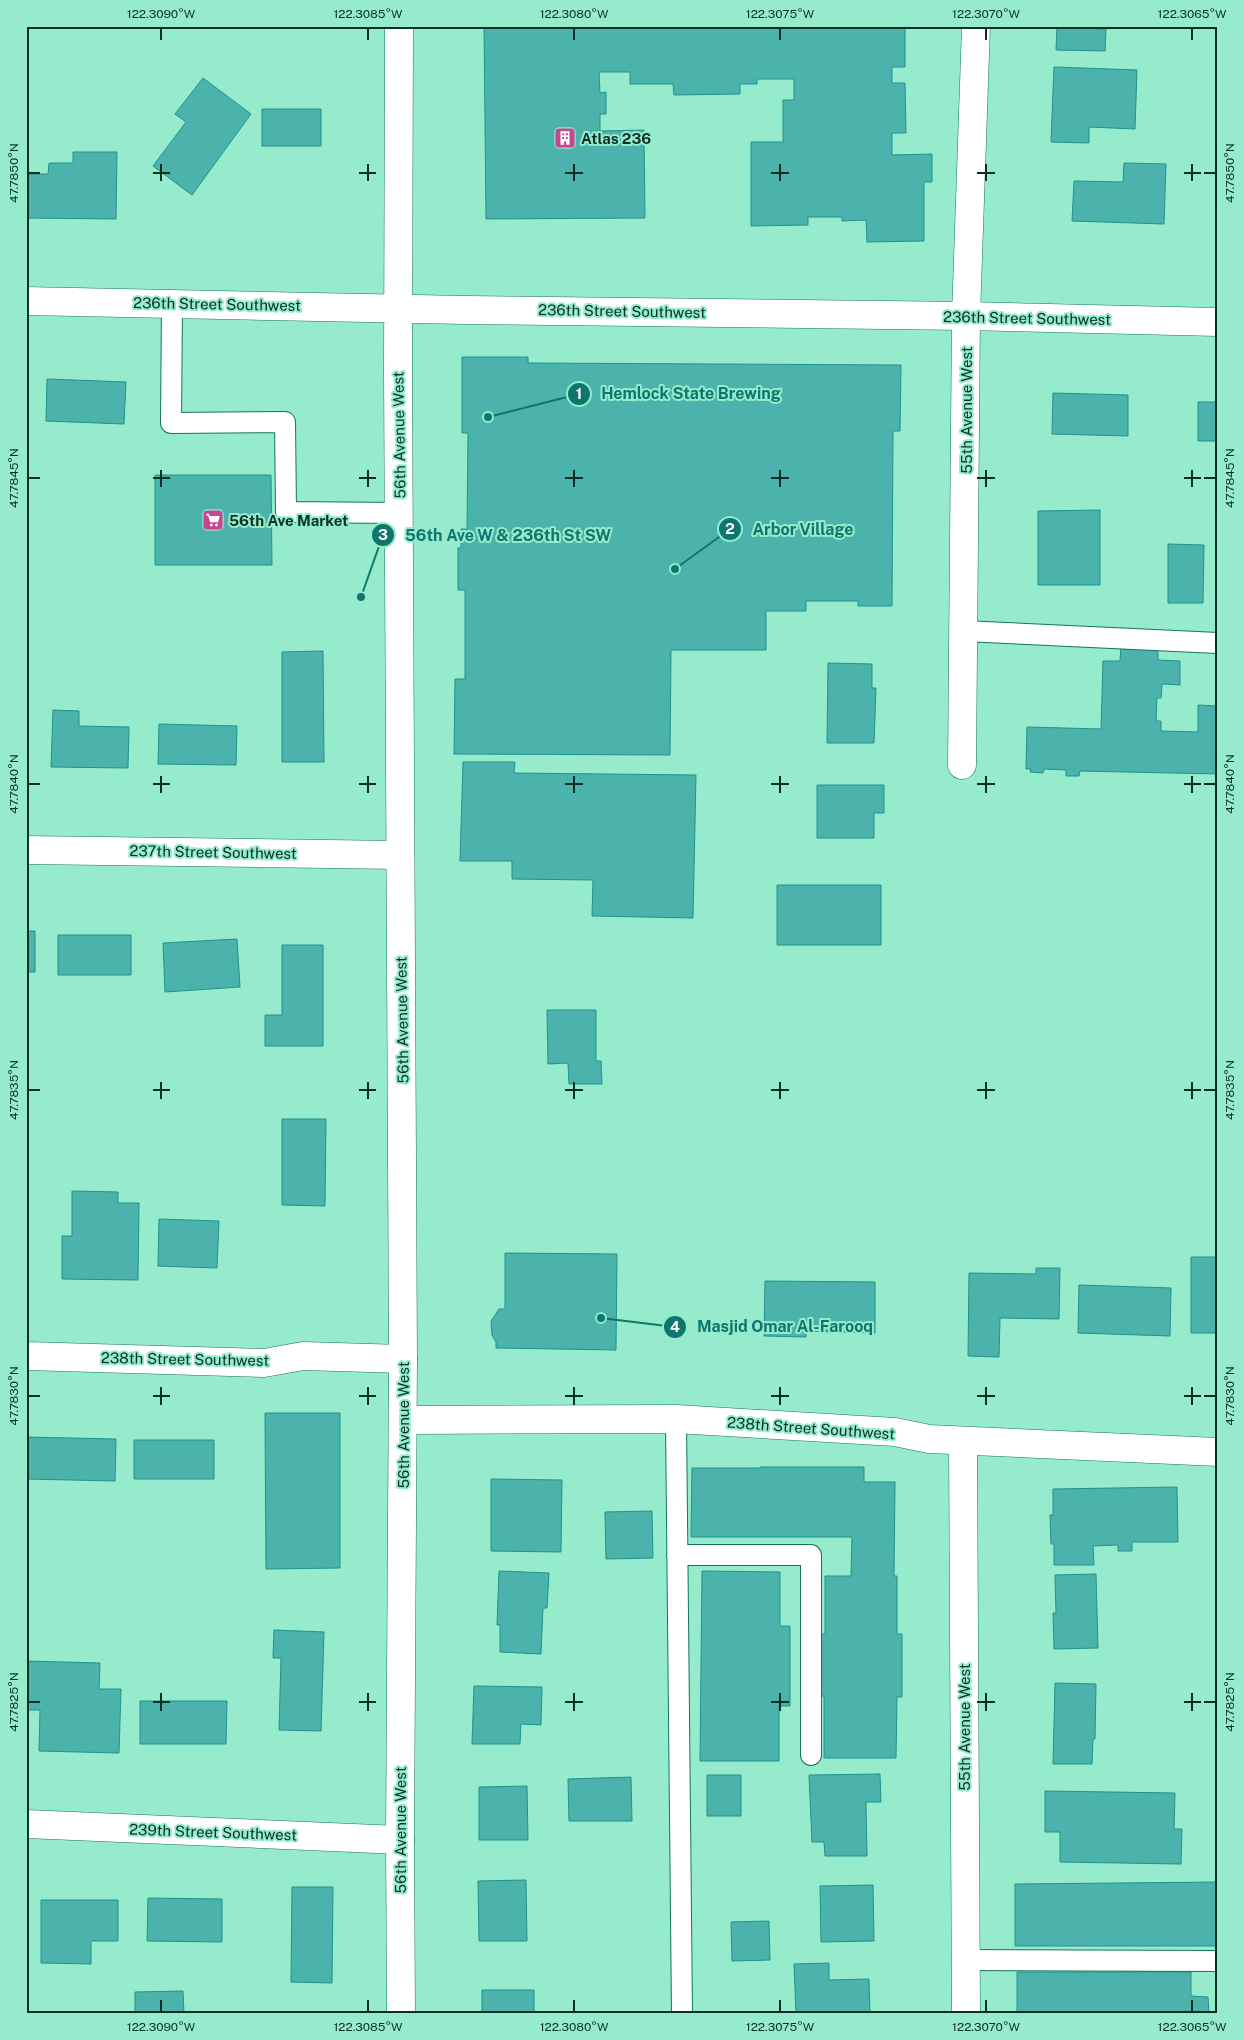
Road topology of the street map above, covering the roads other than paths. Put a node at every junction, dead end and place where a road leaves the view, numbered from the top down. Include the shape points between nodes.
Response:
1 (399, 26) edge
2 (976, 26) edge
3 (26, 301) edge
4 (172, 303) junction
5 (398, 308) junction
6 (966, 316) junction
7 (1218, 322) edge
8 (399, 513) junction
9 (964, 631) junction
10 (1218, 643) edge
11 (962, 765) dead end
12 (26, 850) edge
13 (400, 855) junction
14 (26, 1356) edge
15 (404, 1360) junction
16 (676, 1419) junction
17 (404, 1420) junction
18 (963, 1441) junction
19 (1218, 1452) edge
20 (677, 1555) junction
21 (811, 1755) dead end
22 (26, 1824) edge
23 (400, 1840) junction
24 (966, 1960) junction
25 (1218, 1961) edge
26 (401, 2014) edge
27 (682, 2014) edge
28 (966, 2014) edge

1 - 5 street, 56th Avenue West
2 - 6 street, 55th Avenue West
3 - 4 street, 236th Street Southwest
4 - 5 street, 236th Street Southwest
4 - 8 lane via 170,423 285,422 286,512
5 - 6 street, 236th Street Southwest
5 - 8 street, 56th Avenue West
6 - 7 street, 236th Street Southwest
6 - 9 street, 55th Avenue West
8 - 13 street, 56th Avenue West
9 - 10 lane
9 - 11 street, 55th Avenue West
12 - 13 street, 237th Street Southwest
13 - 15 street, 56th Avenue West
14 - 15 street, 238th Street Southwest via 264,1362 303,1356
15 - 17 street, 56th Avenue West
16 - 17 street, 238th Street Southwest
16 - 18 street, 238th Street Southwest via 895,1432
16 - 20 lane
17 - 23 street, 56th Avenue West
18 - 19 street, 238th Street Southwest
18 - 24 street, 55th Avenue West
20 - 21 lane via 811,1555
20 - 27 lane
22 - 23 street, 239th Street Southwest
23 - 26 street, 56th Avenue West
24 - 25 lane
24 - 28 street, 55th Avenue West

